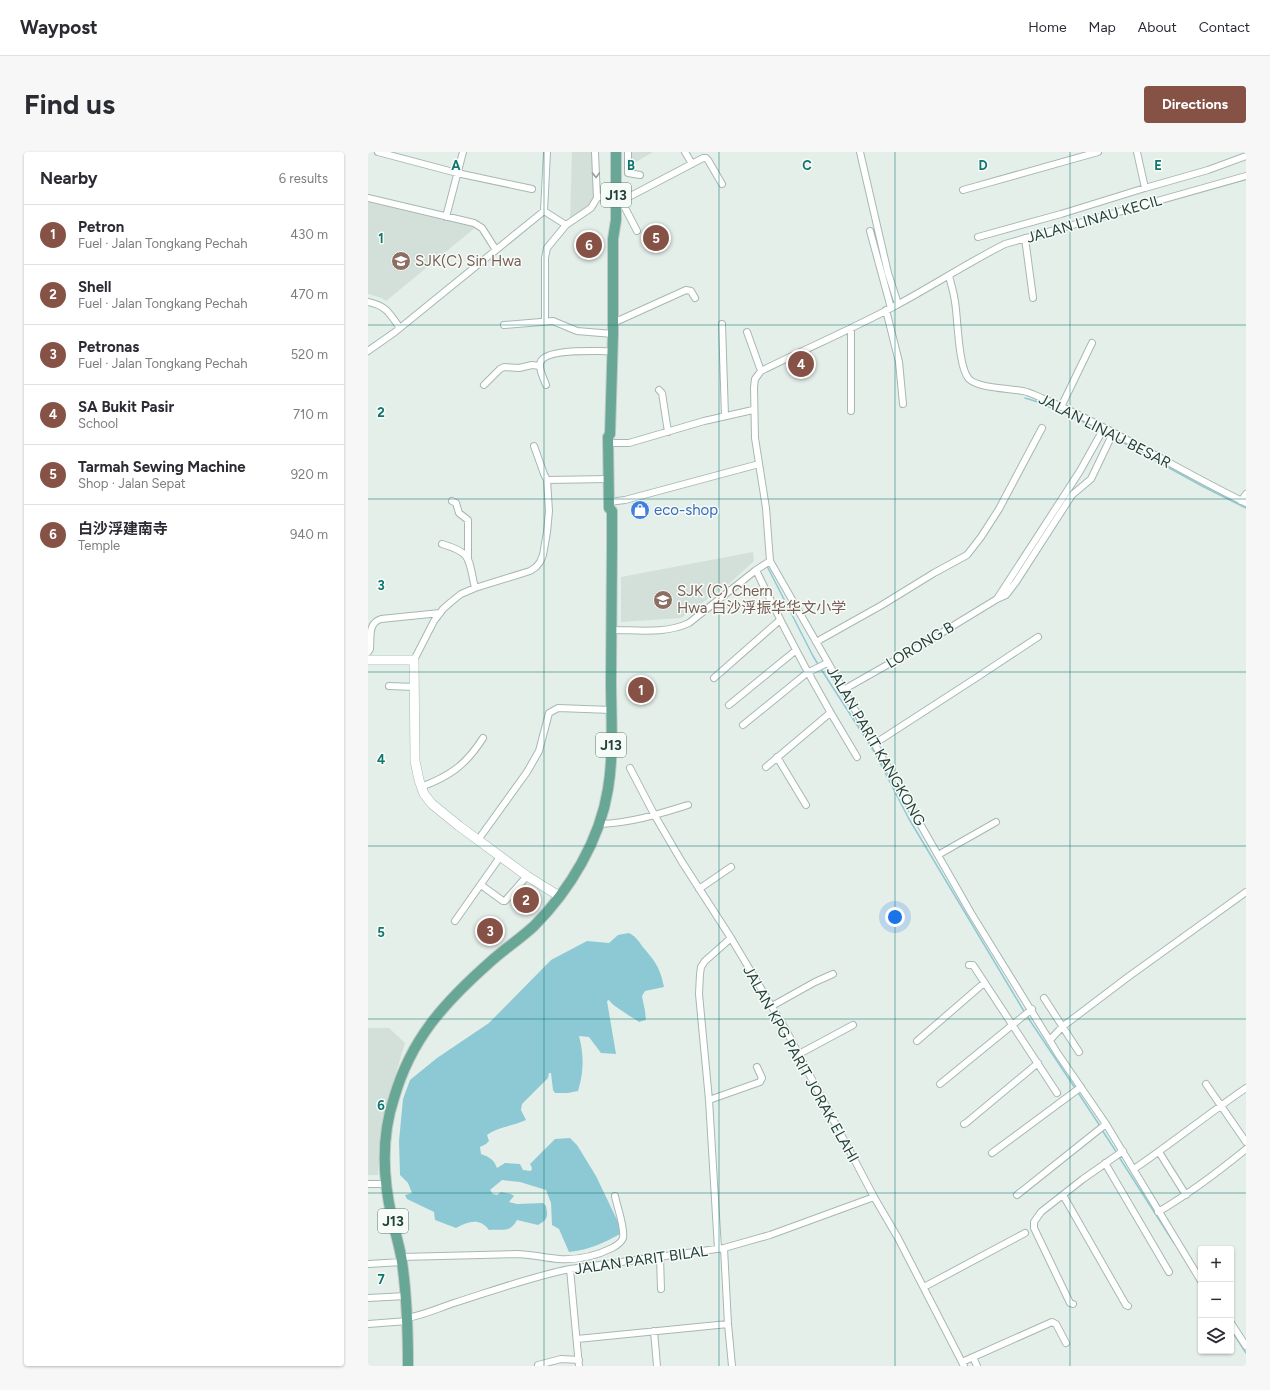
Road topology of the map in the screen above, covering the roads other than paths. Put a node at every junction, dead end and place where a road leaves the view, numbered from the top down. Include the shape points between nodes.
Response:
1 (378, 152) edge
2 (462, 152) edge
3 (547, 152) edge
4 (595, 152) edge
5 (685, 152) edge
6 (860, 152) edge
7 (1098, 152) edge
8 (1137, 152) edge
9 (628, 153) edge
10 (614, 154) edge
11 (1246, 156) edge
12 (692, 164) junction
13 (457, 173) junction
14 (640, 175) dead end
15 (1246, 176) edge
16 (722, 184) dead end
17 (1145, 188) junction
18 (532, 189) dead end
19 (963, 190) dead end
20 (368, 198) edge
21 (597, 198) junction
22 (616, 198) junction
23 (544, 211) junction
24 (446, 217) junction
25 (566, 225) junction
26 (637, 231) dead end
27 (870, 231) dead end
28 (978, 237) dead end
29 (1025, 238) junction
30 (496, 250) junction
31 (949, 276) junction
32 (695, 298) dead end
33 (1033, 298) dead end
34 (368, 302) edge
35 (898, 304) junction
36 (888, 309) junction
37 (545, 321) junction
38 (613, 323) junction
39 (722, 324) dead end
40 (504, 325) dead end
41 (400, 328) junction
42 (852, 328) junction
43 (747, 332) dead end
44 (613, 334) junction
45 (1092, 343) dead end
46 (368, 351) edge
47 (612, 352) junction
48 (540, 366) junction
49 (761, 371) junction
50 (484, 385) dead end
51 (546, 385) dead end
52 (659, 390) dead end
53 (903, 404) dead end
54 (1061, 407) junction
55 (753, 410) junction
56 (851, 411) dead end
57 (725, 416) junction
58 (1042, 428) dead end
59 (1103, 429) junction
60 (668, 432) junction
61 (1111, 436) junction
62 (610, 440) junction
63 (534, 446) dead end
64 (759, 464) junction
65 (608, 479) junction
66 (547, 480) junction
67 (1246, 494) edge
68 (452, 501) dead end
69 (1243, 502) edge
70 (612, 505) junction
71 (442, 544) dead end
72 (468, 557) junction
73 (770, 561) junction
74 (756, 570) junction
75 (1013, 580) junction
76 (475, 588) junction
77 (440, 613) junction
78 (780, 620) junction
79 (612, 630) junction
80 (1038, 636) dead end
81 (816, 642) junction
82 (795, 651) junction
83 (368, 652) edge
84 (368, 660) edge
85 (414, 660) junction
86 (825, 664) junction
87 (807, 673) junction
88 (714, 678) dead end
89 (389, 686) dead end
90 (414, 687) junction
91 (843, 690) junction
92 (729, 706) dead end
93 (611, 710) junction
94 (830, 713) junction
95 (743, 725) dead end
96 (483, 738) dead end
97 (874, 744) junction
98 (777, 757) junction
99 (858, 757) dead end
100 (766, 766) dead end
101 (630, 768) dead end
102 (421, 787) junction
103 (688, 805) dead end
104 (806, 805) dead end
105 (655, 816) junction
106 (996, 822) dead end
107 (600, 824) junction
108 (478, 840) junction
109 (938, 854) junction
110 (500, 857) junction
111 (731, 867) dead end
112 (527, 876) junction
113 (481, 885) junction
114 (700, 889) junction
115 (1246, 892) edge
116 (559, 896) junction
117 (455, 921) dead end
118 (731, 938) junction
119 (969, 965) dead end
120 (833, 974) dead end
121 (984, 983) junction
122 (1044, 998) dead end
123 (774, 1005) junction
124 (1030, 1011) junction
125 (853, 1025) dead end
126 (1012, 1025) junction
127 (1062, 1027) junction
128 (1050, 1040) junction
129 (917, 1041) dead end
130 (1078, 1052) dead end
131 (802, 1053) junction
132 (1038, 1063) junction
133 (757, 1067) dead end
134 (940, 1084) dead end
135 (1206, 1084) dead end
136 (1246, 1088) edge
137 (1077, 1090) junction
138 (1057, 1093) dead end
139 (709, 1100) junction
140 (1221, 1106) junction
141 (964, 1124) dead end
142 (1103, 1126) junction
143 (1246, 1142) edge
144 (1246, 1149) edge
145 (1159, 1152) junction
146 (992, 1153) dead end
147 (1119, 1153) junction
148 (1105, 1163) junction
149 (1134, 1169) junction
150 (368, 1184) edge
151 (386, 1184) junction
152 (1017, 1195) dead end
153 (1063, 1195) junction
154 (1186, 1195) junction
155 (615, 1196) dead end
156 (874, 1197) junction
157 (1158, 1212) junction
158 (1025, 1233) dead end
159 (721, 1249) junction
160 (660, 1257) junction
161 (402, 1259) junction
162 (368, 1264) edge
163 (570, 1270) junction
164 (1169, 1272) dead end
165 (1198, 1276) edge
166 (926, 1285) junction
167 (661, 1290) dead end
168 (406, 1296) junction
169 (368, 1298) edge
170 (1072, 1304) dead end
171 (1128, 1306) dead end
172 (408, 1319) junction
173 (368, 1324) edge
174 (728, 1324) junction
175 (1234, 1328) edge
176 (654, 1331) junction
177 (577, 1339) junction
178 (1066, 1343) dead end
179 (1246, 1346) edge
180 (577, 1361) edge
181 (966, 1361) edge
182 (538, 1365) dead end
183 (408, 1366) edge
184 (657, 1366) edge
185 (732, 1366) edge
186 (976, 1366) edge

1 - 13 street
2 - 13 street
3 - 23 street
4 -> 21 street
5 - 12 street
6 - 35 street via 888,273
7 - 19 street
8 - 17 street
9 - 10 street
9 - 14 street via 628,172
10 - 22 main road, J13
11 - 17 street
12 - 16 street via 706,158
12 - 22 street via 624,200
13 - 18 street
13 - 24 street
15 - 29 street, JALAN LINAU KECIL
17 - 28 street
20 - 24 street
21 - 22 street
21 - 25 street via 591,208
22 - 26 street
22 - 38 main road, J13 via 613,239
23 - 25 street
23 - 30 street
24 - 30 street via 478,225
25 - 37 street via 547,248
27 - 36 street
29 - 31 street, JALAN LINAU KECIL via 1005,244
29 - 33 street
30 - 41 street
31 - 35 street, JALAN LINAU KECIL
31 - 54 street, JALAN LINAU BESAR via 963,363 968,378 975,384 1028,392
32 - 38 street via 686,290
34 - 41 street via 380,304
35 - 36 street, JALAN LINAU KECIL
36 - 42 street, JALAN LINAU KECIL
36 - 53 street via 899,362
37 - 40 street
37 - 44 street via 553,321 577,331
38 - 44 main road, J13
39 - 57 street
41 - 46 street
42 - 49 street, JALAN LINAU KECIL
42 - 56 street
43 - 49 street
44 - 47 main road, J13
45 - 54 street
47 - 48 street via 560,352 546,356
47 - 62 main road, J13
48 - 50 street via 504,367
48 - 51 street
49 - 55 street via 755,379
52 - 60 street via 662,393
54 - 59 street, JALAN LINAU BESAR
55 - 57 street
55 - 64 street
57 - 60 street
58 - 81 street via 999,509 967,555
59 - 61 street, JALAN LINAU BESAR
59 - 75 street
60 - 62 street via 629,443
61 - 69 street, JALAN LINAU BESAR
61 - 75 street via 1091,479 1072,495
62 - 65 main road, J13
62 - 70 main road, J13
63 - 66 street
64 - 70 street
64 - 73 street
65 - 66 street
65 - 70 main road, J13
66 - 76 street via 548,522 540,562 530,571
67 - 69 street
68 - 72 street via 456,503 459,513 468,520
70 - 79 main road, J13
71 - 72 street via 461,551
72 - 76 street
73 - 74 street
73 - 81 street, JALAN PARIT KANGKONG
74 - 78 street
74 - 79 street via 681,627 663,630
75 - 91 street, LORONG B via 997,599
76 - 77 street via 461,594
77 - 83 street via 375,621 371,626
77 - 85 street
78 - 82 street
78 - 88 street
79 - 93 main road, J13
80 - 97 street
81 - 86 street, JALAN PARIT KANGKONG
82 - 87 street
82 - 92 street
84 - 85 street
85 - 90 street
86 - 87 street
86 - 91 street, JALAN PARIT KANGKONG
87 - 94 street
87 - 95 street
89 - 90 street
90 - 102 street via 415,761
91 - 97 street, JALAN PARIT KANGKONG
93 - 107 main road, J13 via 611,766
93 - 108 street via 566,707 549,713 539,751
94 - 98 street
94 - 99 street
96 - 102 street via 474,753 457,770
97 - 109 street, JALAN PARIT KANGKONG
98 - 100 street
98 - 104 street
101 - 105 street, JALAN KPG PARIT JORAK ELAHI
102 - 108 street via 432,804
103 - 105 street
105 - 107 street
105 - 114 street, JALAN KPG PARIT JORAK ELAHI
106 - 109 street
107 - 116 main road, J13 via 586,853
108 - 110 street
109 - 124 street, JALAN PARIT KANGKONG
110 - 112 street
110 - 113 street
111 - 114 street
112 - 113 street via 505,901
112 - 116 street
113 - 117 street
114 - 118 street, JALAN KPG PARIT JORAK ELAHI
115 - 127 street
116 - 151 main road, J13 via 534,925 454,995 432,1020 413,1049 399,1080 389,1118 385,1152
118 - 123 street, JALAN KPG PARIT JORAK ELAHI
118 - 139 street via 705,961 700,974 699,994
119 - 121 street via 973,965
120 - 123 street
121 - 126 street
121 - 129 street
122 - 127 street
123 - 131 street, JALAN KPG PARIT JORAK ELAHI
124 - 126 street
124 - 128 street, JALAN PARIT KANGKONG
125 - 131 street
126 - 132 street
126 - 134 street
127 - 128 street
127 - 130 street
128 - 137 street, JALAN PARIT KANGKONG
131 - 156 street, JALAN KPG PARIT JORAK ELAHI
132 - 138 street
132 - 141 street
133 - 139 street via 762,1078 760,1082
135 - 140 street
136 - 140 street
137 - 142 street, JALAN PARIT KANGKONG
137 - 146 street
139 - 159 street
140 - 143 street
140 - 145 street
142 - 147 street, JALAN PARIT KANGKONG
142 - 152 street
144 - 154 street
145 - 149 street
145 - 154 street
147 - 148 street
147 - 149 street, JALAN PARIT KANGKONG
148 - 153 street
148 - 164 street
149 - 157 street, JALAN PARIT KANGKONG
150 - 151 street
151 - 161 main road, J13
153 - 170 street via 1041,1212 1034,1222 1034,1228
153 - 171 street
154 - 157 street
155 - 161 street via 623,1230 622,1239 619,1244 607,1251 594,1255 569,1259 516,1254
156 - 159 street, JALAN PARIT BILAL via 770,1235
156 - 166 street, JALAN KPG PARIT JORAK ELAHI
157 - 165 street, JALAN PARIT KANGKONG
158 - 166 street
159 - 160 street, JALAN PARIT BILAL
159 - 174 street
160 - 163 street, JALAN PARIT BILAL
160 - 167 street
161 - 162 street
161 - 168 main road, J13
163 - 172 street, JALAN PARIT BILAL via 519,1282
163 - 177 street
166 - 181 street, JALAN KPG PARIT JORAK ELAHI
168 - 169 street
168 - 172 main road, J13
172 - 173 street, JALAN PARIT BILAL
172 - 183 main road, J13
174 - 176 street
174 - 185 street
175 - 179 street
176 - 177 street
176 - 184 street
177 - 180 street
178 - 181 street via 1056,1324 1052,1322
180 - 182 street via 561,1359
181 - 186 street, JALAN KPG PARIT JORAK ELAHI

